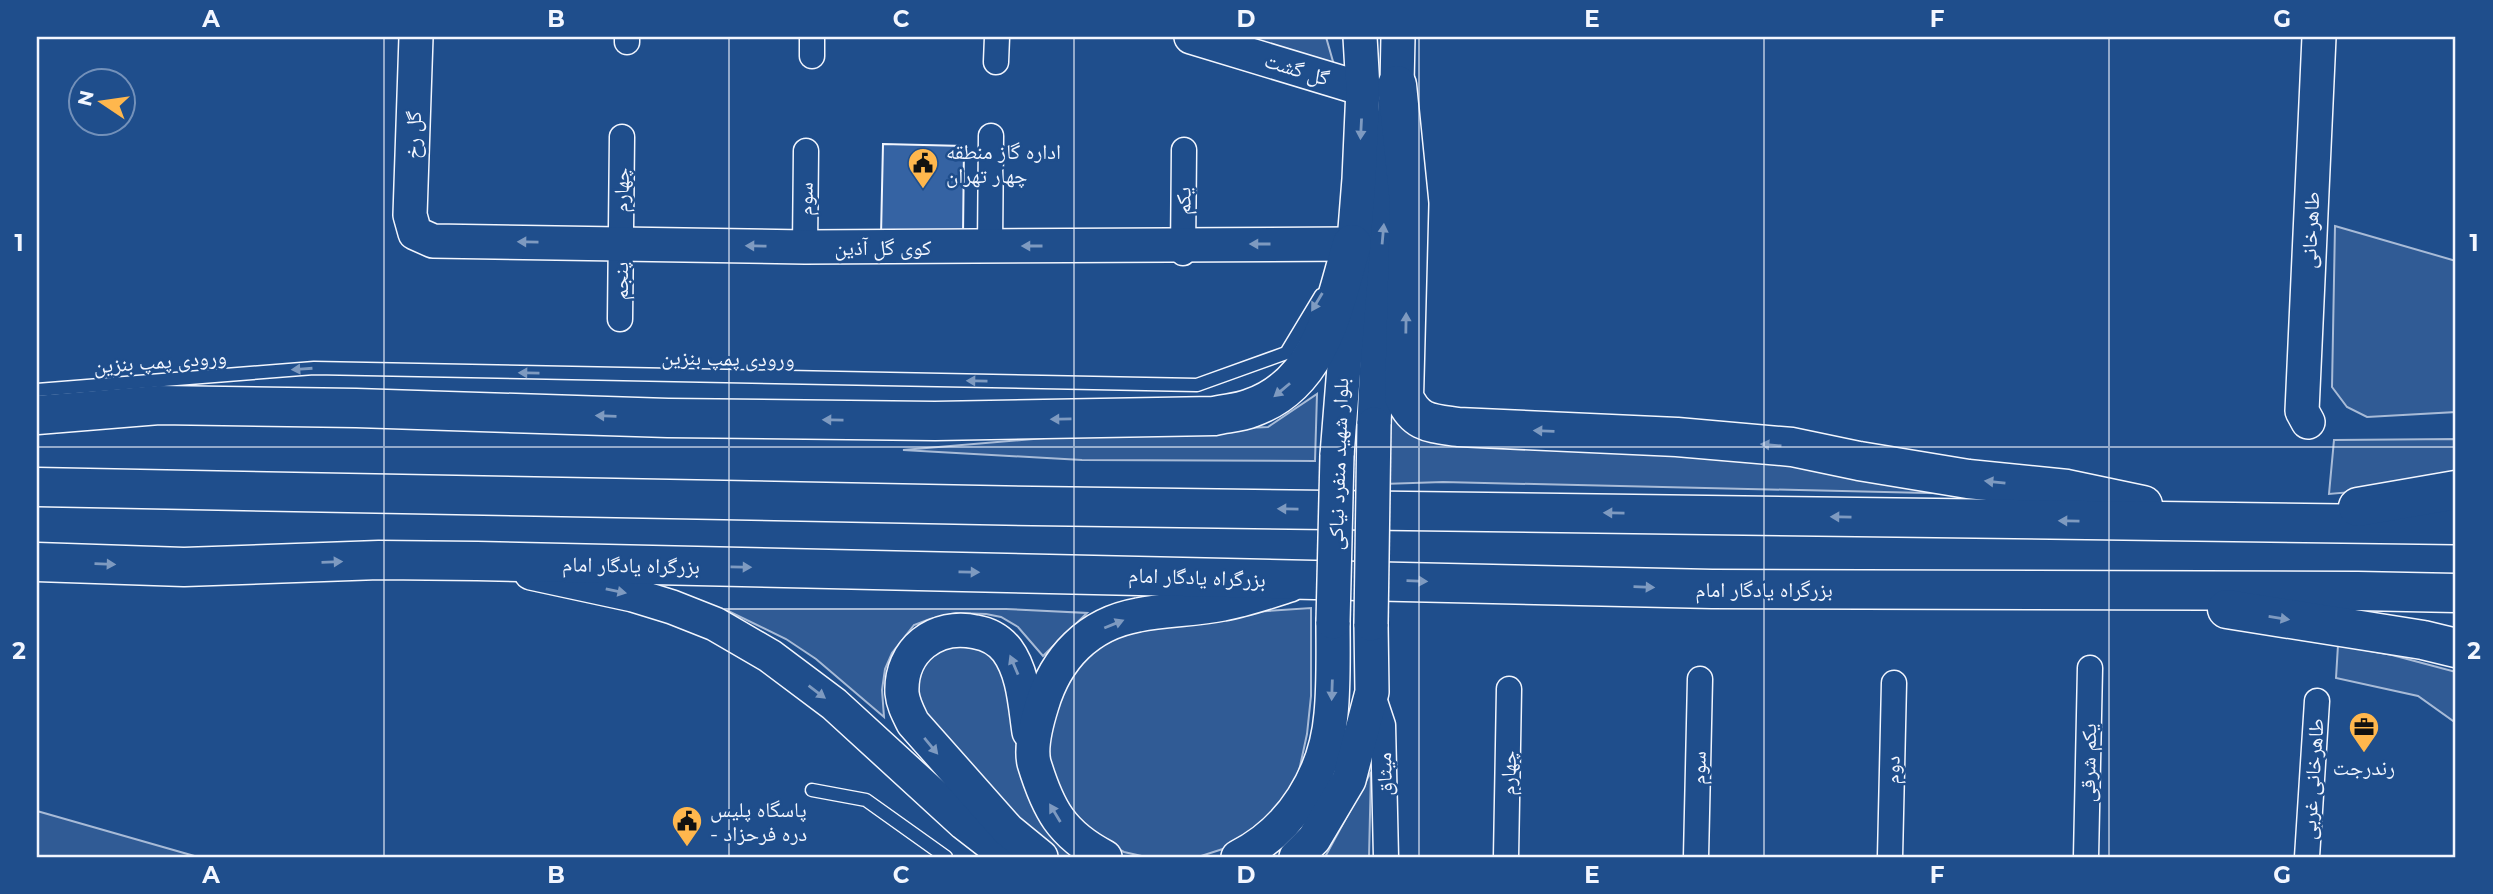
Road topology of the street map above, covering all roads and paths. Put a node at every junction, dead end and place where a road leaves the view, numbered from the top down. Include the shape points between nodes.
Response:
1 (416, 37) edge
2 (998, 37) edge
3 (1191, 37) edge
4 (1360, 37) edge
5 (1398, 37) edge
6 (2319, 37) edge
7 (996, 62) dead end
8 (1380, 87) junction
9 (991, 135) dead end
10 (622, 136) dead end
11 (1184, 150) dead end
12 (806, 151) dead end
13 (415, 233) joint
14 (620, 243) junction
15 (1352, 244) junction
16 (990, 246) junction
17 (805, 247) junction
18 (1183, 249) junction
19 (620, 319) dead end
20 (37, 390) edge
21 (37, 415) edge
22 (2308, 422) dead end
23 (37, 487) edge
24 (2456, 490) edge
25 (2246, 523) junction
26 (2456, 526) edge
27 (477, 561) junction
28 (37, 562) edge
29 (1306, 581) junction
30 (2115, 591) junction
31 (2456, 593) edge
32 (2456, 648) edge
33 (2090, 668) dead end
34 (1700, 679) dead end
35 (1894, 683) dead end
36 (1509, 689) dead end
37 (1372, 692) junction
38 (2317, 701) dead end
39 (1032, 756) junction
40 (812, 790) dead end
41 (946, 857) edge
42 (1008, 857) edge
43 (1041, 857) edge
44 (1105, 857) edge
45 (1238, 857) edge
46 (1296, 857) edge
47 (1386, 857) edge
48 (1506, 857) edge
49 (1696, 857) edge
50 (1890, 857) edge
51 (2086, 857) edge
52 (2307, 857) edge

1 - 13 main road, گل رخ via 410,215
2 - 7 street
3 - 8 main road, گل گشت
4 - 8 main road, بلوار شهید منفرد نیاکی
5 - 8 main road, بلوار شهید منفرد نیاکی
6 - 22 main road, طاهرخانی via 2302,411
8 -> 15 main road, بلوار شهید منفرد نیاکی via 1359,179
25 -> 8 highway via 2067,489 1968,479 1792,447 1426,423 1410,410 1404,397 1409,204
37 -> 8 main road, بلوار شهید منفرد نیاکی, bridge via 1374,424 1382,248
9 - 16 street
10 - 14 street, چهارم
11 - 18 street, یکم
12 - 17 street, سوم
14 -> 13 main road, کوی گل آذین via 433,241
17 -> 14 main road, کوی گل آذین
14 - 19 street, پنجم
15 -> 18 main road, کوی گل آذین
15 -> 20 lane, ورودی پمپ بنزین via 1286,353 1197,386 314,368
15 -> 21 highway via 1326,331 1309,365 1279,395 1250,409 1213,416 935,421 159,405
15 -> 45 main road, بلوار شهید منفرد نیاکی, bridge via 1337,455 1331,716 1318,768 1296,811 1271,836
16 - 17 main road, کوی گل آذین
18 -> 16 main road, کوی گل آذین
25 -> 23 highway
24 - 25 highway
25 - 26 highway
28 -> 27 highway, بزرگراه یادگار امام via 184,567
27 -> 29 highway, بزرگراه یادگار امام
27 -> 42 main road via 633,595 715,624 770,656 834,704 964,823
29 -> 30 highway, بزرگراه یادگار امام
39 -> 29 main road via 1049,681 1080,642 1136,615 1222,604
30 - 31 highway, بزرگراه یادگار امام
30 -> 32 highway
33 - 51 street, یکم شرقی
34 - 49 street, سوم
35 - 50 street, دوم
36 - 48 street, چهارم
37 - 46 main road, بلوار شهید منفرد نیاکی via 1349,780 1314,839
37 - 47 street, میثاق via 1383,725
38 - 52 street, طاهرخانی غربی
39 -> 43 main road via 1021,683 1001,644 986,634 962,629 927,639 908,663 902,692 913,723 1007,830
44 -> 39 main road via 1073,837 1061,823 1043,793
40 - 41 lane via 866,800

